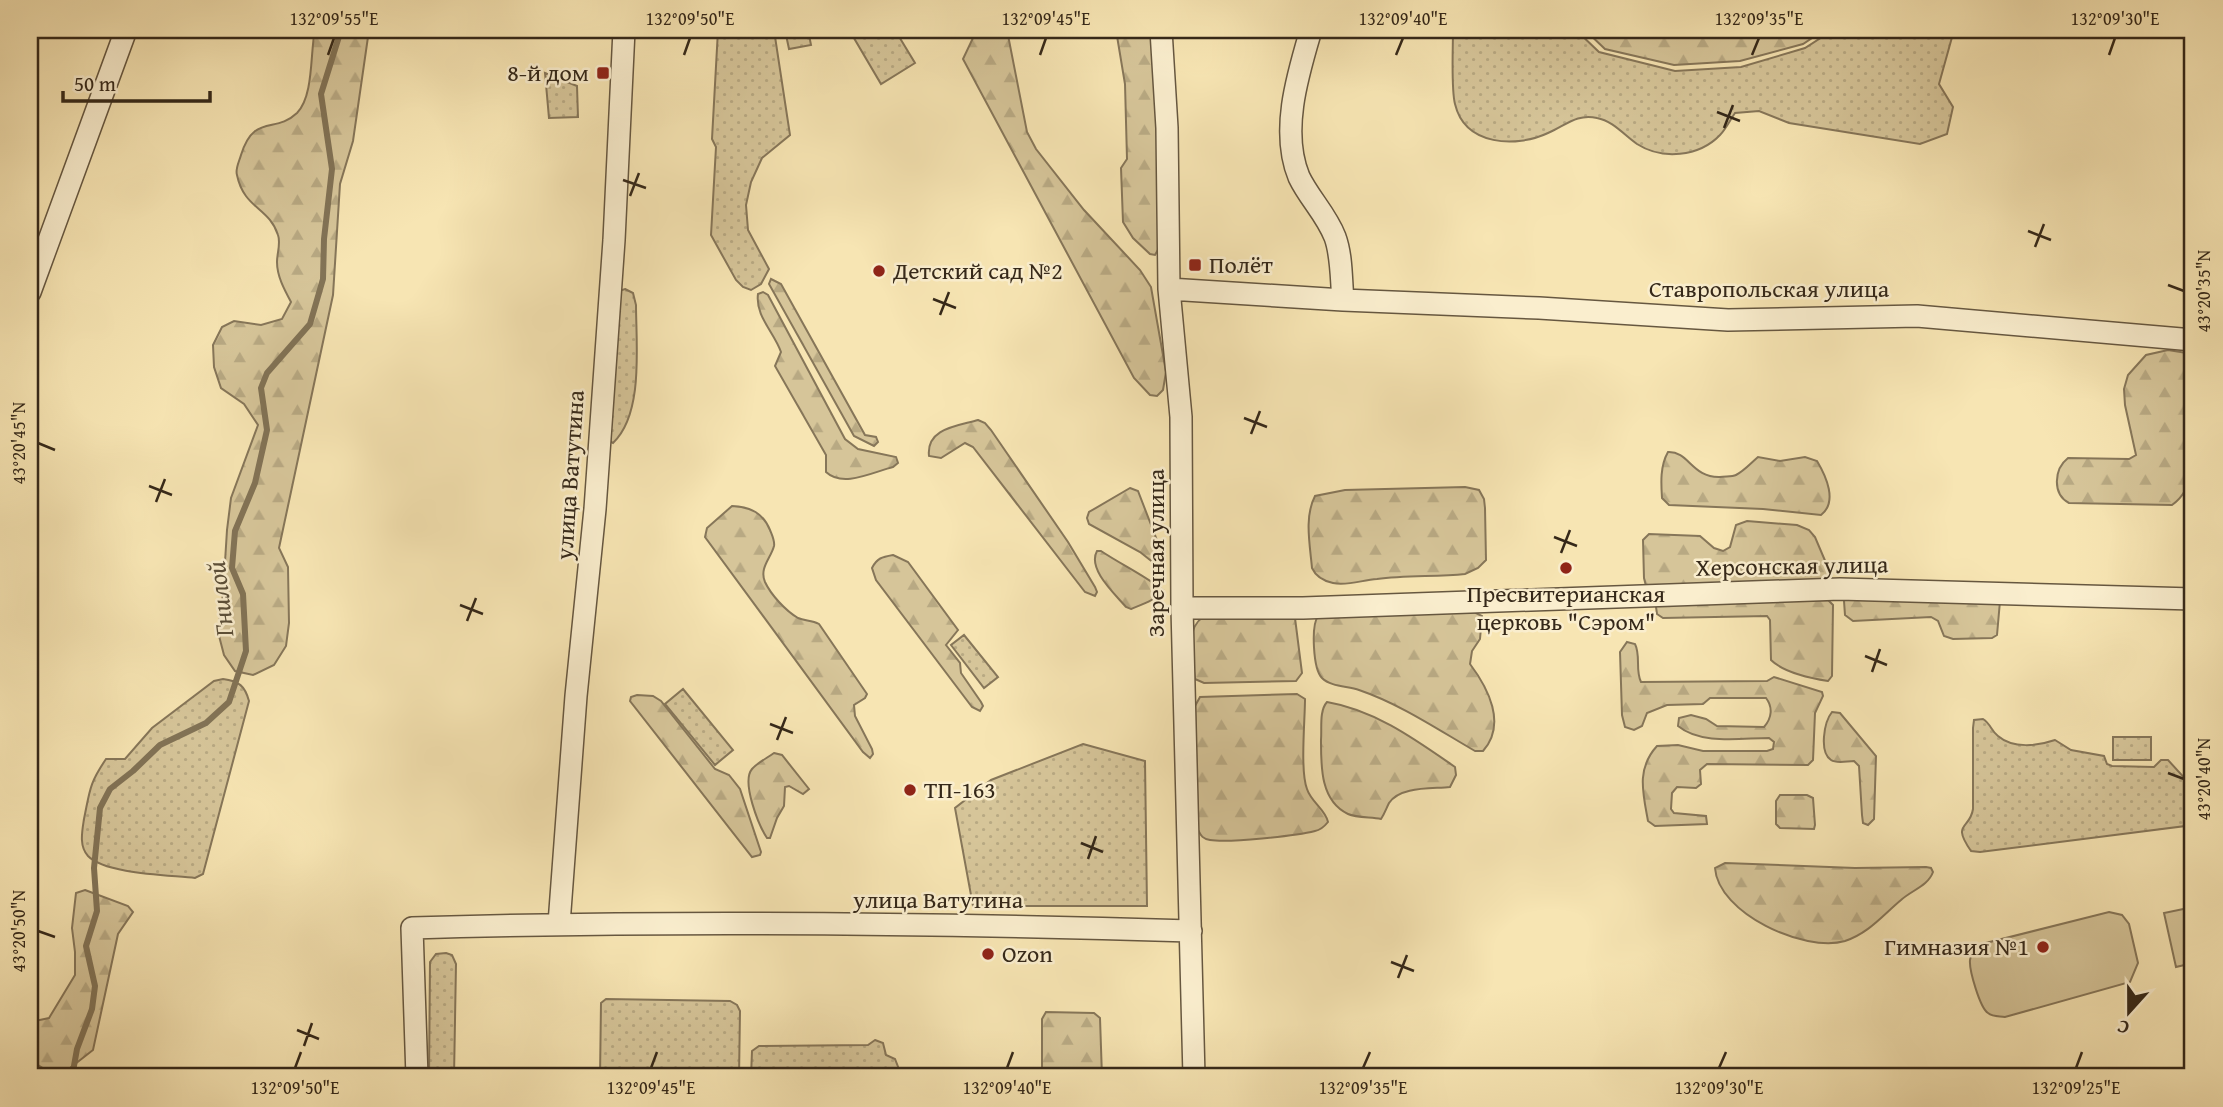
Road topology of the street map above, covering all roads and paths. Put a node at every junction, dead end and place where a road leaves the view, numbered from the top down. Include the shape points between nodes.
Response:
1 (125, 30) edge
2 (624, 30) edge
3 (1161, 30) edge
4 (1311, 30) edge
5 (1169, 289) junction
6 (30, 292) edge
7 (1343, 300) junction
8 (2193, 340) edge
9 (2193, 599) edge
10 (1182, 608) junction
11 (559, 923) junction
12 (1191, 931) junction
13 (417, 1077) edge
14 (1194, 1077) edge

1 - 6 street
2 - 11 street, улица Ватутина via 595,509
3 - 5 street, Заречная улица
4 - 7 street via 1298,75 1293,146 1298,175 1335,238
5 - 7 street, Ставропольская улица
5 - 10 street, Заречная улица via 1181,417
7 - 8 street, Ставропольская улица via 1728,320 1917,316
9 - 10 street, Херсонская улица via 1840,589
10 - 12 street, Заречная улица
11 - 12 street, улица Ватутина
11 - 13 street, улица Ватутина via 412,928
12 - 14 street, Заречная улица

